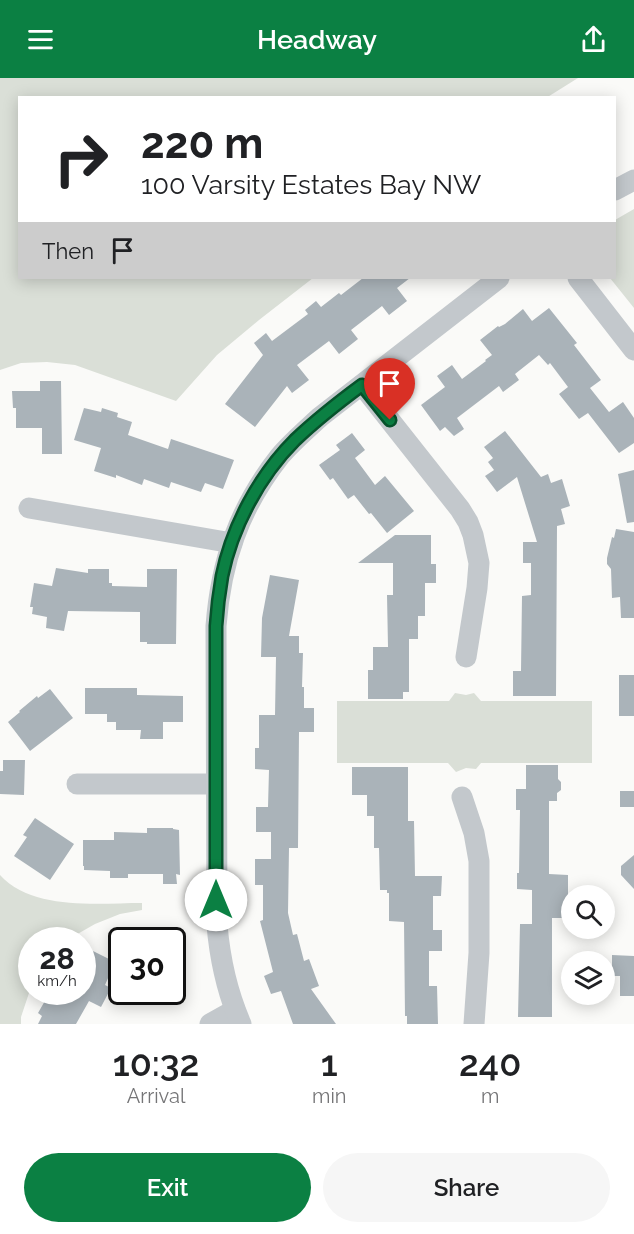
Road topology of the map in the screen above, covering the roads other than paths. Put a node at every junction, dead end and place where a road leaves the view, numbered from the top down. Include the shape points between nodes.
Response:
1 (634, 180) edge
2 (616, 189) edge
3 (498, 279) edge
4 (579, 279) edge
5 (634, 350) edge
6 (362, 385) junction
7 (29, 508) dead end
8 (232, 543) junction
9 (465, 657) dead end
10 (216, 783) junction
11 (76, 784) dead end
12 (462, 797) dead end
13 (238, 1017) edge
14 (210, 1024) edge
15 (474, 1024) edge

1 - 2 street
3 - 6 street
4 - 5 street
6 - 8 street via 320,417 281,456 255,493
6 - 9 street via 460,509 473,535 479,563
7 - 8 street
8 - 10 street via 222,576 216,626
10 - 11 street
10 - 13 street via 216,925 227,986
12 - 15 street via 479,861
13 - 14 street

